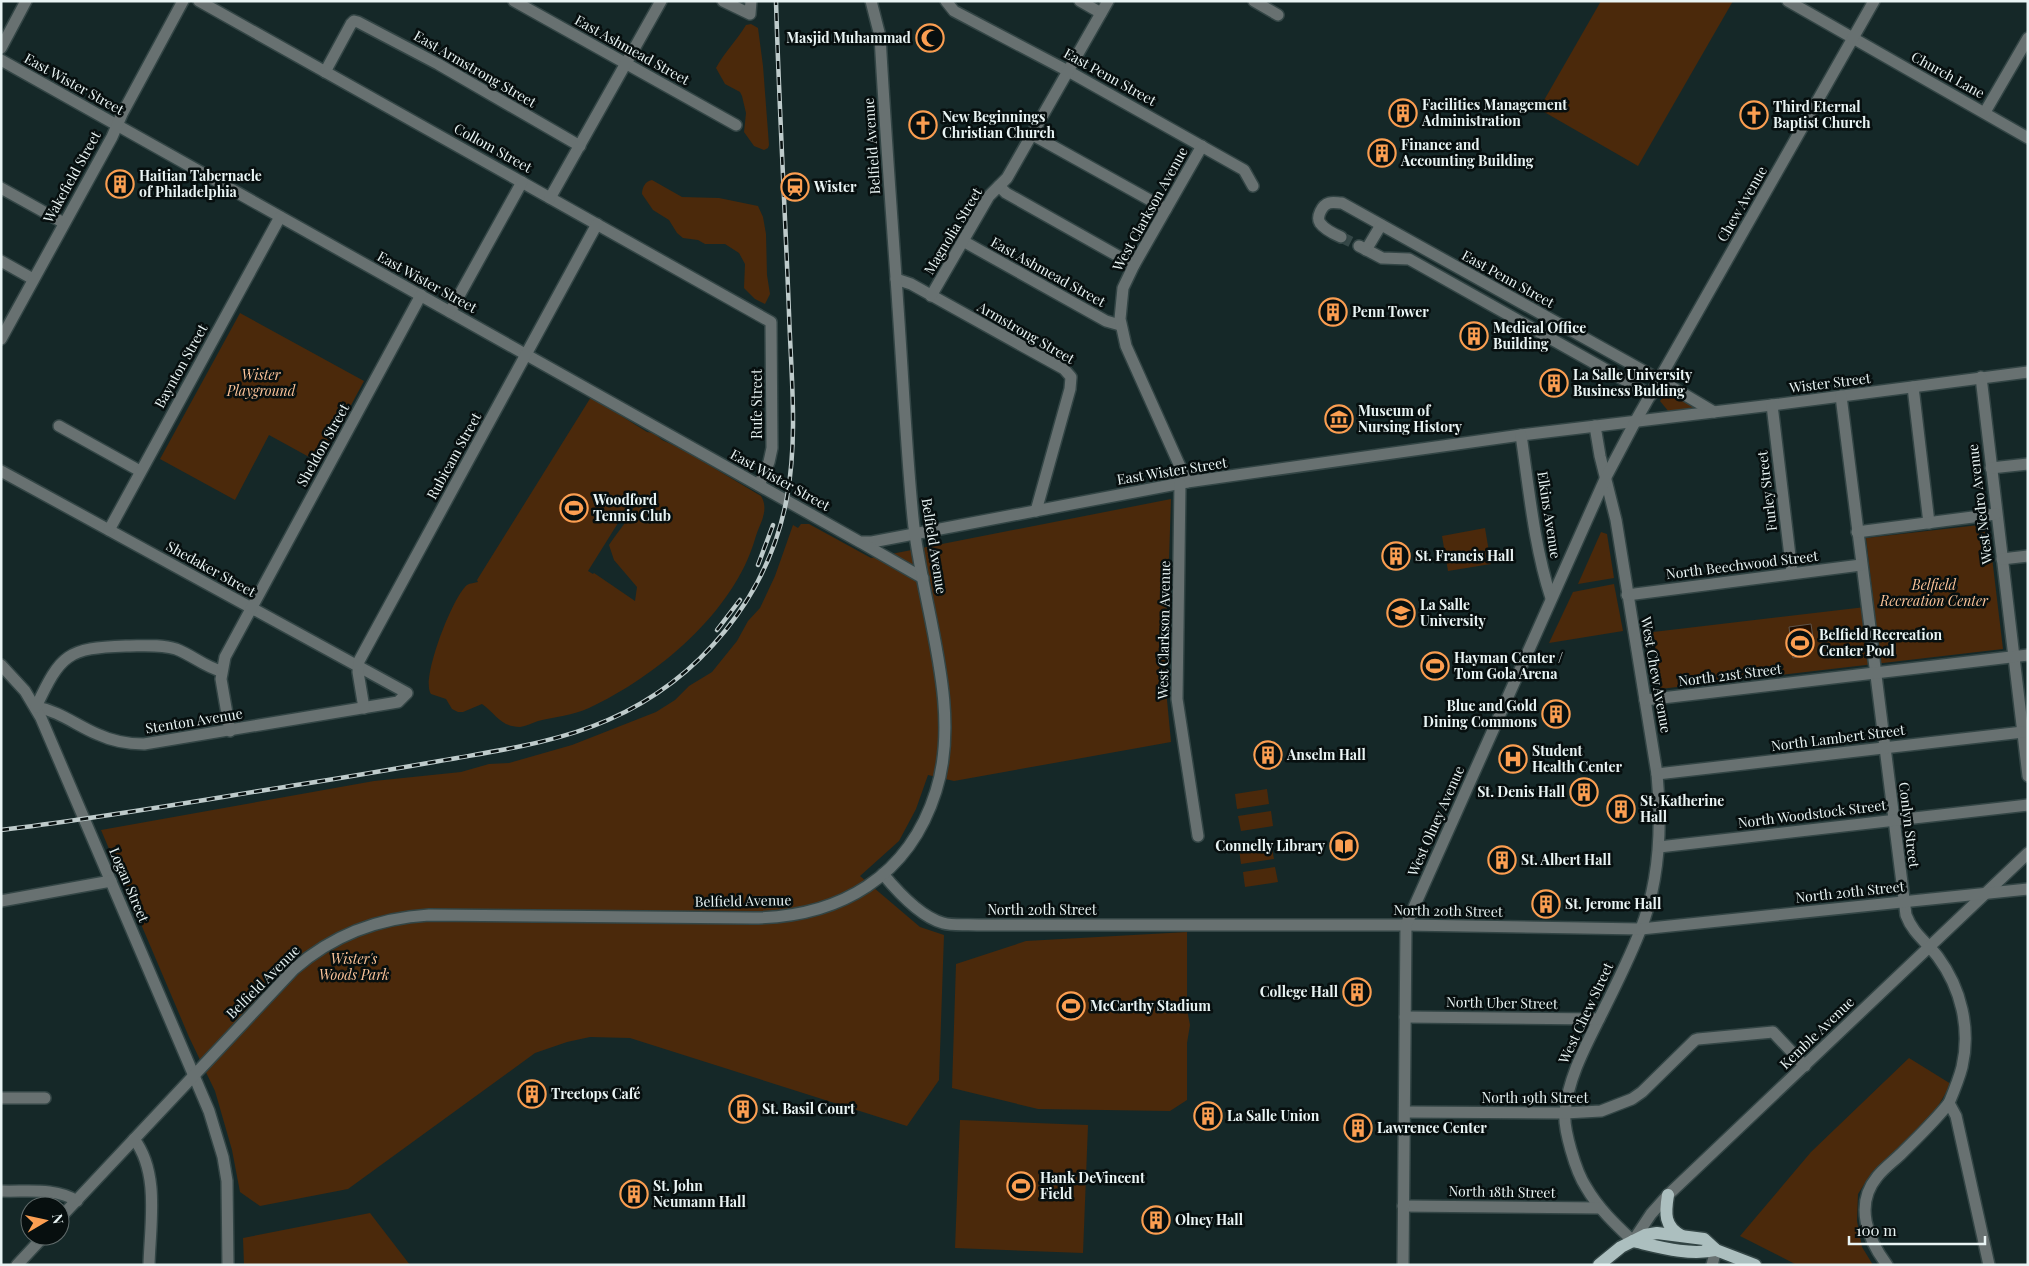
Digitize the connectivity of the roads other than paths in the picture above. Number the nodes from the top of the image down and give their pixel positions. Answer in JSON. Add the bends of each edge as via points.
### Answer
{"nodes":[{"id":1,"x":26,"y":1,"type":"edge"},
{"id":2,"x":183,"y":1,"type":"edge"},
{"id":3,"x":199,"y":1,"type":"edge"},
{"id":4,"x":514,"y":1,"type":"edge"},
{"id":5,"x":661,"y":1,"type":"edge"},
{"id":6,"x":723,"y":1,"type":"edge"},
{"id":7,"x":752,"y":1,"type":"edge"},
{"id":8,"x":871,"y":1,"type":"edge"},
{"id":9,"x":946,"y":1,"type":"edge"},
{"id":10,"x":1080,"y":1,"type":"edge"},
{"id":11,"x":1108,"y":1,"type":"edge"},
{"id":12,"x":1254,"y":1,"type":"edge"},
{"id":13,"x":1874,"y":1,"type":"edge"},
{"id":14,"x":1793,"y":2,"type":"edge"},
{"id":15,"x":1101,"y":13,"type":"junction"},
{"id":16,"x":1278,"y":15,"type":"dead end"},
{"id":17,"x":2028,"y":38,"type":"edge"},
{"id":18,"x":1853,"y":39,"type":"junction"},
{"id":19,"x":1,"y":48,"type":"edge"},
{"id":20,"x":1,"y":60,"type":"edge"},
{"id":21,"x":626,"y":64,"type":"junction"},
{"id":22,"x":1068,"y":71,"type":"junction"},
{"id":23,"x":325,"y":72,"type":"junction"},
{"id":24,"x":1985,"y":112,"type":"junction"},
{"id":25,"x":117,"y":125,"type":"junction"},
{"id":26,"x":736,"y":125,"type":"dead end"},
{"id":27,"x":1031,"y":134,"type":"junction"},
{"id":28,"x":2028,"y":138,"type":"edge"},
{"id":29,"x":580,"y":146,"type":"junction"},
{"id":30,"x":1202,"y":146,"type":"junction"},
{"id":31,"x":522,"y":182,"type":"junction"},
{"id":32,"x":999,"y":186,"type":"junction"},
{"id":33,"x":1252,"y":186,"type":"dead end"},
{"id":34,"x":1,"y":188,"type":"edge"},
{"id":35,"x":550,"y":198,"type":"junction"},
{"id":36,"x":1166,"y":209,"type":"junction"},
{"id":37,"x":280,"y":217,"type":"junction"},
{"id":38,"x":64,"y":223,"type":"junction"},
{"id":39,"x":597,"y":224,"type":"junction"},
{"id":40,"x":1381,"y":225,"type":"junction"},
{"id":41,"x":1341,"y":237,"type":"tunnel mouth"},
{"id":42,"x":963,"y":241,"type":"junction"},
{"id":43,"x":1,"y":261,"type":"edge"},
{"id":44,"x":1134,"y":265,"type":"junction"},
{"id":45,"x":33,"y":279,"type":"junction"},
{"id":46,"x":896,"y":279,"type":"junction"},
{"id":47,"x":421,"y":295,"type":"junction"},
{"id":48,"x":931,"y":296,"type":"junction"},
{"id":49,"x":450,"y":312,"type":"junction"},
{"id":50,"x":771,"y":322,"type":"joint"},
{"id":51,"x":1120,"y":325,"type":"junction"},
{"id":52,"x":1,"y":339,"type":"edge"},
{"id":53,"x":526,"y":354,"type":"junction"},
{"id":54,"x":2028,"y":372,"type":"edge"},
{"id":55,"x":1981,"y":377,"type":"junction"},
{"id":56,"x":1660,"y":380,"type":"junction"},
{"id":57,"x":1913,"y":387,"type":"junction"},
{"id":58,"x":1651,"y":395,"type":"junction"},
{"id":59,"x":1841,"y":396,"type":"junction"},
{"id":60,"x":1772,"y":405,"type":"junction"},
{"id":61,"x":1714,"y":412,"type":"junction"},
{"id":62,"x":1635,"y":422,"type":"junction"},
{"id":63,"x":59,"y":426,"type":"dead end"},
{"id":64,"x":1595,"y":426,"type":"junction"},
{"id":65,"x":1521,"y":435,"type":"junction"},
{"id":66,"x":2028,"y":464,"type":"edge"},
{"id":67,"x":1990,"y":468,"type":"junction"},
{"id":68,"x":1,"y":471,"type":"edge"},
{"id":69,"x":140,"y":471,"type":"junction"},
{"id":70,"x":1606,"y":477,"type":"junction"},
{"id":71,"x":1184,"y":483,"type":"junction"},
{"id":72,"x":759,"y":484,"type":"junction"},
{"id":73,"x":1036,"y":511,"type":"junction"},
{"id":74,"x":1996,"y":514,"type":"junction"},
{"id":75,"x":1929,"y":523,"type":"junction"},
{"id":76,"x":109,"y":530,"type":"junction"},
{"id":77,"x":1857,"y":532,"type":"junction"},
{"id":78,"x":914,"y":534,"type":"junction"},
{"id":79,"x":860,"y":542,"type":"junction"},
{"id":80,"x":2028,"y":556,"type":"edge"},
{"id":81,"x":2002,"y":559,"type":"junction"},
{"id":82,"x":1861,"y":565,"type":"junction"},
{"id":83,"x":1792,"y":573,"type":"junction"},
{"id":84,"x":923,"y":578,"type":"junction"},
{"id":85,"x":1627,"y":595,"type":"junction"},
{"id":86,"x":1551,"y":598,"type":"junction"},
{"id":87,"x":252,"y":608,"type":"junction"},
{"id":88,"x":2028,"y":656,"type":"edge"},
{"id":89,"x":2014,"y":657,"type":"junction"},
{"id":90,"x":1,"y":665,"type":"edge"},
{"id":91,"x":358,"y":666,"type":"junction"},
{"id":92,"x":221,"y":671,"type":"junction"},
{"id":93,"x":1875,"y":673,"type":"junction"},
{"id":94,"x":407,"y":693,"type":"joint"},
{"id":95,"x":1645,"y":700,"type":"junction"},
{"id":96,"x":36,"y":707,"type":"junction"},
{"id":97,"x":364,"y":708,"type":"junction"},
{"id":98,"x":230,"y":731,"type":"junction"},
{"id":99,"x":2023,"y":732,"type":"junction"},
{"id":100,"x":1885,"y":748,"type":"junction"},
{"id":101,"x":1657,"y":774,"type":"junction"},
{"id":102,"x":2028,"y":776,"type":"edge"},
{"id":103,"x":2028,"y":805,"type":"edge"},
{"id":104,"x":1894,"y":820,"type":"junction"},
{"id":105,"x":1198,"y":836,"type":"dead end"},
{"id":106,"x":1659,"y":847,"type":"junction"},
{"id":107,"x":2028,"y":853,"type":"edge"},
{"id":108,"x":884,"y":874,"type":"junction"},
{"id":109,"x":111,"y":881,"type":"junction"},
{"id":110,"x":2028,"y":889,"type":"edge"},
{"id":111,"x":1986,"y":893,"type":"junction"},
{"id":112,"x":1,"y":901,"type":"edge"},
{"id":113,"x":1904,"y":902,"type":"junction"},
{"id":114,"x":1406,"y":925,"type":"junction"},
{"id":115,"x":1641,"y":929,"type":"junction"},
{"id":116,"x":1930,"y":947,"type":"junction"},
{"id":117,"x":1405,"y":1017,"type":"junction"},
{"id":118,"x":1599,"y":1020,"type":"junction"},
{"id":119,"x":1805,"y":1066,"type":"junction"},
{"id":120,"x":194,"y":1074,"type":"junction"},
{"id":121,"x":1,"y":1098,"type":"edge"},
{"id":122,"x":45,"y":1098,"type":"dead end"},
{"id":123,"x":1949,"y":1103,"type":"junction"},
{"id":124,"x":1405,"y":1112,"type":"junction"},
{"id":125,"x":1565,"y":1113,"type":"junction"},
{"id":126,"x":134,"y":1139,"type":"junction"},
{"id":127,"x":1,"y":1191,"type":"edge"},
{"id":128,"x":1668,"y":1195,"type":"junction"},
{"id":129,"x":77,"y":1200,"type":"junction"},
{"id":130,"x":1403,"y":1206,"type":"junction"},
{"id":131,"x":70,"y":1207,"type":"edge"},
{"id":132,"x":1600,"y":1208,"type":"junction"},
{"id":133,"x":1682,"y":1236,"type":"junction"},
{"id":134,"x":1633,"y":1241,"type":"junction"},
{"id":135,"x":35,"y":1246,"type":"edge"},
{"id":136,"x":1716,"y":1250,"type":"junction"},
{"id":137,"x":17,"y":1265,"type":"edge"},
{"id":138,"x":149,"y":1265,"type":"edge"},
{"id":139,"x":228,"y":1265,"type":"edge"},
{"id":140,"x":1403,"y":1265,"type":"edge"},
{"id":141,"x":1599,"y":1265,"type":"edge"},
{"id":142,"x":1712,"y":1265,"type":"edge"},
{"id":143,"x":1755,"y":1265,"type":"edge"},
{"id":144,"x":1887,"y":1265,"type":"edge"},
{"id":145,"x":1989,"y":1265,"type":"edge"}],
"edges":[{"from":1,"to":19,"type":"street"},
{"from":2,"to":25,"type":"street","name":"Wakefield Street"},
{"from":3,"to":23,"type":"street","name":"Collom Street"},
{"from":4,"to":21,"type":"street","name":"East Ashmead Street"},
{"from":5,"to":21,"type":"street"},
{"from":6,"to":7,"type":"street","via":[[750,14]]},
{"from":8,"to":46,"type":"street","name":"Belfield Avenue","via":[[880,36]]},
{"from":9,"to":22,"type":"street","name":"East Penn Street","via":[[954,11]]},
{"from":10,"to":15,"type":"street"},
{"from":11,"to":15,"type":"street","name":"Magnolia Street"},
{"from":12,"to":16,"type":"street"},
{"from":13,"to":18,"type":"street","name":"Chew Avenue"},
{"from":14,"to":18,"type":"street","name":"Church Lane"},
{"from":15,"to":22,"type":"street","name":"Magnolia Street"},
{"from":17,"to":24,"type":"street"},
{"from":18,"to":24,"type":"street","name":"Church Lane"},
{"from":18,"to":56,"type":"street","name":"Chew Avenue"},
{"from":20,"to":25,"type":"street","name":"East Wister Street"},
{"from":21,"to":26,"type":"street","name":"East Ashmead Street"},
{"from":21,"to":29,"type":"street"},
{"from":22,"to":27,"type":"street","name":"Magnolia Street"},
{"from":22,"to":30,"type":"street","name":"East Penn Street"},
{"from":23,"to":29,"type":"street","name":"East Armstrong Street","via":[[354,21],[438,64]]},
{"from":23,"to":31,"type":"street","name":"Collom Street"},
{"from":24,"to":28,"type":"street","name":"Church Lane"},
{"from":25,"to":37,"type":"street","name":"East Wister Street"},
{"from":25,"to":38,"type":"street","name":"Wakefield Street"},
{"from":27,"to":32,"type":"street","name":"Magnolia Street","via":[[1007,178]]},
{"from":27,"to":36,"type":"street"},
{"from":29,"to":35,"type":"street"},
{"from":30,"to":33,"type":"street","name":"East Penn Street","via":[[1244,170]]},
{"from":30,"to":36,"type":"street","name":"West Clarkson Avenue"},
{"from":31,"to":35,"type":"street","name":"Collom Street"},
{"from":31,"to":49,"type":"street"},
{"from":32,"to":42,"type":"street","name":"Magnolia Street","via":[[989,196]]},
{"from":32,"to":44,"type":"street","via":[[1006,194]]},
{"from":34,"to":38,"type":"street"},
{"from":35,"to":39,"type":"street","name":"Collom Street"},
{"from":36,"to":44,"type":"street","name":"West Clarkson Avenue"},
{"from":37,"to":47,"type":"street","name":"East Wister Street"},
{"from":37,"to":69,"type":"street","name":"Baynton Street"},
{"from":38,"to":45,"type":"street","name":"Wakefield Street"},
{"from":39,"to":50,"type":"street","name":"Collom Street"},
{"from":39,"to":53,"type":"street","name":"Rubicam Street"},
{"from":40,"to":41,"type":"street","name":"East Penn Street","via":[[1342,203],[1329,203],[1319,216],[1320,222]]},
{"from":40,"to":56,"type":"street","name":"East Penn Street"},
{"from":40,"to":58,"type":"street","via":[[1363,248],[1382,258],[1409,260]]},
{"from":42,"to":48,"type":"street","name":"Magnolia Street"},
{"from":42,"to":51,"type":"street","name":"East Ashmead Street","via":[[1106,321]]},
{"from":43,"to":45,"type":"street"},
{"from":44,"to":51,"type":"street","name":"West Clarkson Avenue","via":[[1123,288]]},
{"from":45,"to":52,"type":"street","name":"Wakefield Street"},
{"from":46,"to":48,"type":"street","name":"Armstrong Street"},
{"from":46,"to":78,"type":"street","name":"Belfield Avenue"},
{"from":47,"to":49,"type":"street","name":"East Wister Street"},
{"from":47,"to":87,"type":"street","name":"Sheldon Street"},
{"from":48,"to":73,"type":"street","name":"Armstrong Street","via":[[1064,370],[1071,377]]},
{"from":49,"to":53,"type":"street","name":"East Wister Street"},
{"from":50,"to":72,"type":"street","name":"Rufe Street","via":[[772,448]]},
{"from":51,"to":71,"type":"street","name":"West Clarkson Avenue"},
{"from":53,"to":72,"type":"street","name":"East Wister Street"},
{"from":53,"to":91,"type":"street","name":"Rubicam Street"},
{"from":54,"to":55,"type":"street","name":"Wister Street"},
{"from":55,"to":57,"type":"street","name":"Wister Street"},
{"from":55,"to":67,"type":"street","name":"West Nedro Avenue"},
{"from":56,"to":58,"type":"street","name":"Chew Avenue"},
{"from":56,"to":61,"type":"street","name":"East Penn Street"},
{"from":57,"to":59,"type":"street","name":"Wister Street"},
{"from":57,"to":75,"type":"street"},
{"from":58,"to":62,"type":"street","name":"Chew Avenue"},
{"from":59,"to":60,"type":"street","name":"Wister Street"},
{"from":59,"to":77,"type":"street","name":"Conlyn Street"},
{"from":60,"to":61,"type":"street","name":"Wister Street"},
{"from":60,"to":83,"type":"street","name":"Furley Street"},
{"from":61,"to":62,"type":"street","name":"Wister Street"},
{"from":62,"to":64,"type":"street","name":"East Wister Street"},
{"from":62,"to":70,"type":"street","name":"West Olney Avenue"},
{"from":63,"to":69,"type":"street"},
{"from":64,"to":65,"type":"street","name":"East Wister Street"},
{"from":64,"to":70,"type":"street","name":"West Chew Avenue"},
{"from":65,"to":71,"type":"street","name":"East Wister Street"},
{"from":65,"to":86,"type":"street","name":"Elkins Avenue","via":[[1537,541]]},
{"from":66,"to":67,"type":"street"},
{"from":67,"to":74,"type":"street","name":"West Nedro Avenue"},
{"from":68,"to":76,"type":"street","name":"Shedaker Street"},
{"from":69,"to":76,"type":"street","name":"Baynton Street"},
{"from":70,"to":85,"type":"street","name":"West Chew Avenue"},
{"from":70,"to":86,"type":"street","name":"West Olney Avenue"},
{"from":71,"to":73,"type":"street","name":"East Wister Street"},
{"from":71,"to":105,"type":"street","name":"West Clarkson Avenue","via":[[1177,699]]},
{"from":72,"to":79,"type":"street","name":"East Wister Street"},
{"from":73,"to":78,"type":"street","name":"East Wister Street"},
{"from":74,"to":75,"type":"street"},
{"from":74,"to":81,"type":"street","name":"West Nedro Avenue"},
{"from":75,"to":77,"type":"street"},
{"from":76,"to":87,"type":"street","name":"Shedaker Street"},
{"from":77,"to":82,"type":"street","name":"Conlyn Street"},
{"from":78,"to":79,"type":"street","name":"East Wister Street"},
{"from":78,"to":84,"type":"street","name":"Belfield Avenue"},
{"from":79,"to":84,"type":"street"},
{"from":80,"to":81,"type":"street"},
{"from":81,"to":89,"type":"street","name":"West Nedro Avenue"},
{"from":82,"to":83,"type":"street","name":"North Beechwood Street"},
{"from":82,"to":93,"type":"street","name":"Conlyn Street"},
{"from":83,"to":85,"type":"street","name":"North Beechwood Street"},
{"from":84,"to":108,"type":"street","name":"Belfield Avenue","via":[[943,694],[942,765],[936,792],[924,821]]},
{"from":85,"to":95,"type":"street","name":"West Chew Avenue"},
{"from":86,"to":114,"type":"street","name":"West Olney Avenue"},
{"from":87,"to":91,"type":"street","name":"Shedaker Street"},
{"from":87,"to":92,"type":"street","name":"Sheldon Street","via":[[225,657]]},
{"from":88,"to":89,"type":"street","name":"North 21st Street"},
{"from":89,"to":93,"type":"street","name":"North 21st Street"},
{"from":89,"to":99,"type":"street","name":"West Nedro Avenue"},
{"from":90,"to":96,"type":"street","name":"Logan Street","via":[[26,691]]},
{"from":91,"to":94,"type":"street","name":"Shedaker Street"},
{"from":91,"to":97,"type":"street"},
{"from":92,"to":96,"type":"street","via":[[167,647],[85,649],[68,656],[60,664]]},
{"from":92,"to":98,"type":"street"},
{"from":93,"to":95,"type":"street","name":"North 21st Street"},
{"from":93,"to":100,"type":"street","name":"Conlyn Street"},
{"from":94,"to":97,"type":"street","name":"Stenton Avenue","via":[[398,702]]},
{"from":95,"to":101,"type":"street","name":"West Chew Avenue"},
{"from":96,"to":98,"type":"street","name":"Stenton Avenue","via":[[58,713],[97,734],[125,743],[152,744]]},
{"from":96,"to":109,"type":"street","name":"Logan Street"},
{"from":97,"to":98,"type":"street","name":"Stenton Avenue"},
{"from":99,"to":100,"type":"street","name":"North Lambert Street"},
{"from":99,"to":102,"type":"street","name":"West Nedro Avenue"},
{"from":100,"to":101,"type":"street","name":"North Lambert Street"},
{"from":100,"to":104,"type":"street","name":"Conlyn Street"},
{"from":101,"to":106,"type":"street","name":"West Chew Avenue"},
{"from":103,"to":104,"type":"street","name":"North Woodstock Street"},
{"from":104,"to":106,"type":"street","name":"North Woodstock Street"},
{"from":104,"to":113,"type":"street","name":"Conlyn Street"},
{"from":106,"to":115,"type":"street","name":"West Chew Avenue","via":[[1653,886]]},
{"from":107,"to":111,"type":"street","name":"Kemble Avenue"},
{"from":108,"to":114,"type":"street","name":"North 20th Street","via":[[897,891],[943,923]]},
{"from":108,"to":120,"type":"street","name":"Belfield Avenue","via":[[840,902],[784,917],[429,915],[376,923],[340,937],[305,959]]},
{"from":109,"to":112,"type":"street"},
{"from":109,"to":120,"type":"street","name":"Logan Street"},
{"from":110,"to":111,"type":"street","name":"North 20th Street"},
{"from":111,"to":113,"type":"street","name":"North 20th Street"},
{"from":111,"to":116,"type":"street","name":"Kemble Avenue"},
{"from":113,"to":115,"type":"street","name":"North 20th Street"},
{"from":113,"to":116,"type":"street","name":"Conlyn Street","via":[[1913,931]]},
{"from":114,"to":115,"type":"street","name":"North 20th Street"},
{"from":114,"to":117,"type":"street","name":"West Olney Avenue"},
{"from":115,"to":118,"type":"street","name":"West Chew Street"},
{"from":116,"to":119,"type":"street","name":"Kemble Avenue"},
{"from":116,"to":123,"type":"street","name":"Conlyn Street","via":[[1952,981],[1966,1032],[1962,1066]]},
{"from":117,"to":118,"type":"street","name":"North Uber Street"},
{"from":117,"to":124,"type":"street","name":"West Olney Avenue"},
{"from":118,"to":125,"type":"street","name":"West Chew Street","via":[[1572,1078]]},
{"from":119,"to":125,"type":"street","name":"North 19th Street","via":[[1773,1032],[1698,1039],[1632,1099],[1592,1113]]},
{"from":119,"to":128,"type":"street","name":"Kemble Avenue"},
{"from":120,"to":126,"type":"street","name":"Belfield Avenue"},
{"from":120,"to":139,"type":"street","name":"Logan Street","via":[[223,1157],[228,1197]]},
{"from":121,"to":122,"type":"street"},
{"from":123,"to":144,"type":"street","via":[[1877,1177],[1868,1194],[1864,1212],[1868,1232]]},
{"from":123,"to":145,"type":"street","via":[[1956,1116]]},
{"from":124,"to":125,"type":"street","name":"North 19th Street"},
{"from":124,"to":130,"type":"street","name":"West Olney Avenue"},
{"from":125,"to":132,"type":"street","name":"West Chew Street","via":[[1572,1158],[1584,1186]]},
{"from":126,"to":129,"type":"street","name":"Belfield Avenue"},
{"from":126,"to":138,"type":"street","via":[[143,1155],[150,1181]]},
{"from":127,"to":129,"type":"street","via":[[57,1192]]},
{"from":128,"to":133,"type":"main road","via":[[1667,1223]]},
{"from":128,"to":134,"type":"street","name":"Kemble Avenue"},
{"from":129,"to":131,"type":"street","name":"Belfield Avenue"},
{"from":130,"to":132,"type":"street","name":"North 18th Street"},
{"from":130,"to":140,"type":"street","name":"West Olney Avenue"},
{"from":132,"to":134,"type":"street","name":"West Chew Street"},
{"from":133,"to":134,"type":"main road","via":[[1657,1233]]},
{"from":133,"to":136,"type":"main road","via":[[1704,1239]]},
{"from":134,"to":136,"type":"main road","via":[[1704,1253]]},
{"from":134,"to":141,"type":"main road"},
{"from":135,"to":137,"type":"street"},
{"from":136,"to":142,"type":"street"},
{"from":136,"to":143,"type":"main road"}]}
